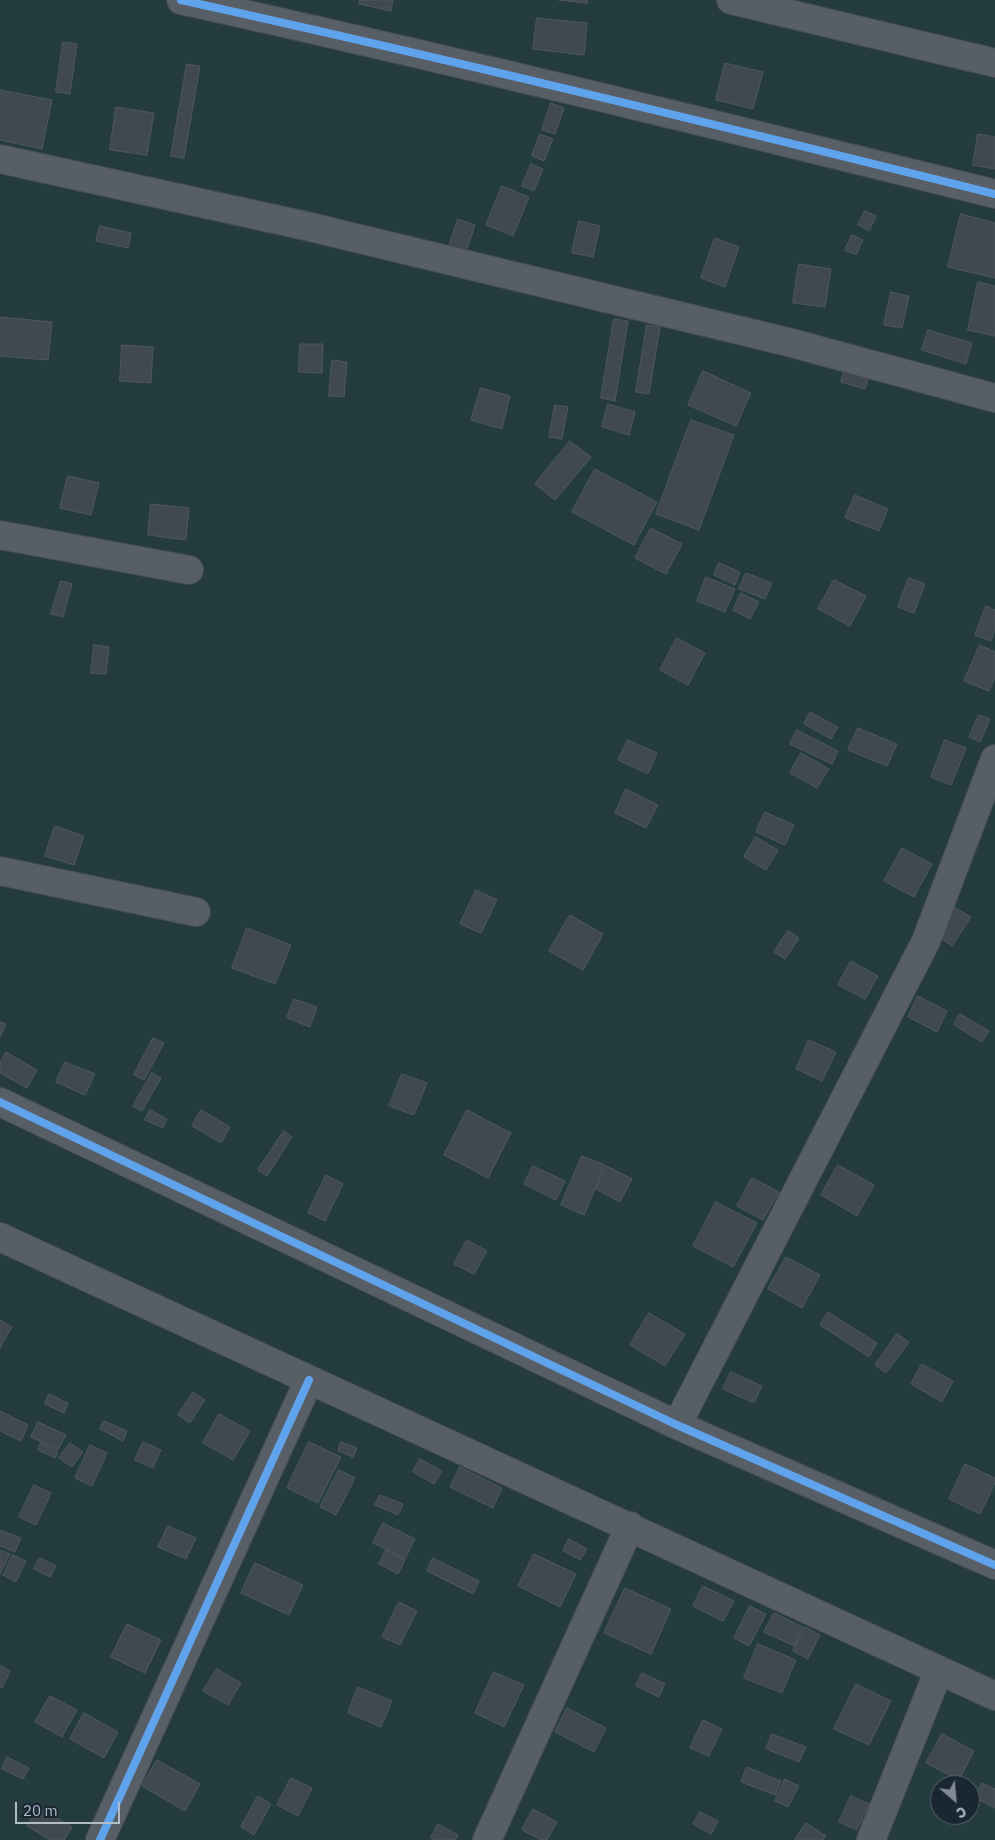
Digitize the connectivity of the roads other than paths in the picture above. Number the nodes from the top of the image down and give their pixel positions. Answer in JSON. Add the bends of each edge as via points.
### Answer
{"nodes":[{"id":1,"x":181,"y":0,"type":"edge"},
{"id":2,"x":732,"y":0,"type":"edge"},
{"id":3,"x":995,"y":63,"type":"edge"},
{"id":4,"x":0,"y":159,"type":"edge"},
{"id":5,"x":995,"y":194,"type":"edge"},
{"id":6,"x":995,"y":398,"type":"edge"},
{"id":7,"x":0,"y":535,"type":"edge"},
{"id":8,"x":189,"y":570,"type":"dead end"},
{"id":9,"x":995,"y":759,"type":"edge"},
{"id":10,"x":0,"y":871,"type":"edge"},
{"id":11,"x":196,"y":912,"type":"dead end"},
{"id":12,"x":0,"y":1102,"type":"edge"},
{"id":13,"x":0,"y":1237,"type":"edge"},
{"id":14,"x":309,"y":1380,"type":"junction"},
{"id":15,"x":677,"y":1424,"type":"junction"},
{"id":16,"x":630,"y":1526,"type":"junction"},
{"id":17,"x":995,"y":1565,"type":"edge"},
{"id":18,"x":939,"y":1670,"type":"junction"},
{"id":19,"x":995,"y":1696,"type":"edge"},
{"id":20,"x":100,"y":1840,"type":"edge"},
{"id":21,"x":488,"y":1840,"type":"edge"},
{"id":22,"x":871,"y":1840,"type":"edge"}],
"edges":[{"from":1,"to":5,"type":"street","via":[[704,122]]},
{"from":2,"to":3,"type":"street"},
{"from":4,"to":6,"type":"street","via":[[316,228],[788,342]]},
{"from":7,"to":8,"type":"street"},
{"from":9,"to":15,"type":"street","via":[[926,941]]},
{"from":10,"to":11,"type":"street"},
{"from":12,"to":15,"type":"street"},
{"from":13,"to":14,"type":"street"},
{"from":14,"to":16,"type":"street"},
{"from":14,"to":20,"type":"street"},
{"from":15,"to":17,"type":"street"},
{"from":16,"to":18,"type":"street"},
{"from":16,"to":21,"type":"street"},
{"from":18,"to":19,"type":"street"},
{"from":18,"to":22,"type":"street"}]}
